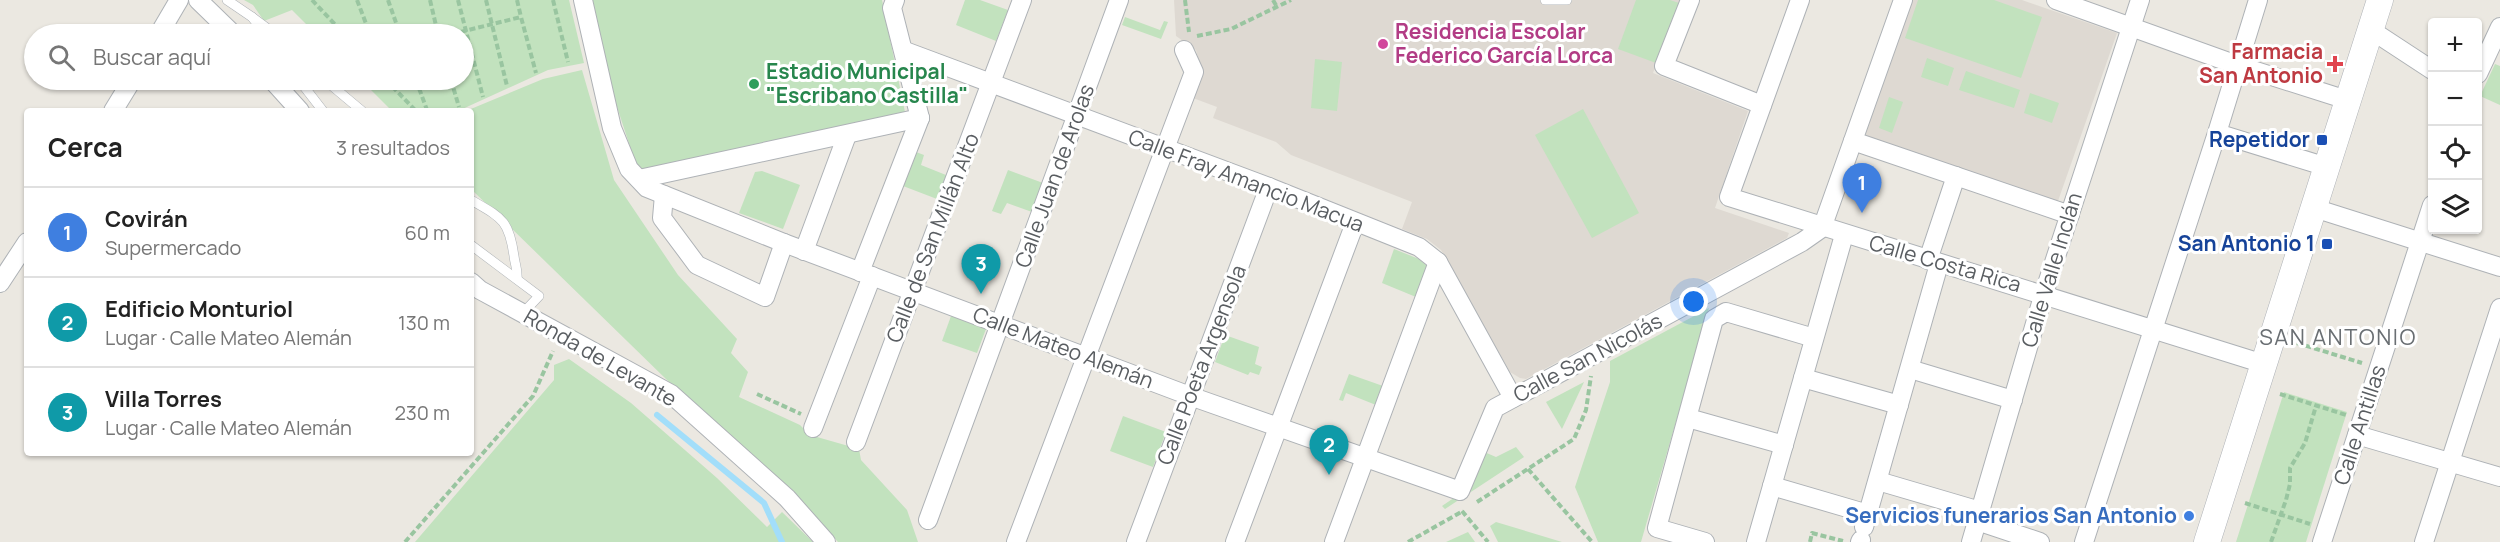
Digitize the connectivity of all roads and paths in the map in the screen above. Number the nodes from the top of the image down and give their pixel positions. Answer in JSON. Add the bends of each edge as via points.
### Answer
{"nodes":[{"id":1,"x":180,"y":0,"type":"edge"},
{"id":2,"x":198,"y":0,"type":"edge"},
{"id":3,"x":227,"y":0,"type":"edge"},
{"id":4,"x":312,"y":0,"type":"edge"},
{"id":5,"x":357,"y":0,"type":"edge"},
{"id":6,"x":388,"y":0,"type":"edge"},
{"id":7,"x":429,"y":0,"type":"edge"},
{"id":8,"x":458,"y":0,"type":"edge"},
{"id":9,"x":486,"y":0,"type":"edge"},
{"id":10,"x":517,"y":0,"type":"edge"},
{"id":11,"x":553,"y":0,"type":"edge"},
{"id":12,"x":583,"y":0,"type":"edge"},
{"id":13,"x":1022,"y":0,"type":"edge"},
{"id":14,"x":1119,"y":0,"type":"edge"},
{"id":15,"x":1185,"y":0,"type":"edge"},
{"id":16,"x":1273,"y":0,"type":"edge"},
{"id":17,"x":1291,"y":0,"type":"edge"},
{"id":18,"x":1545,"y":0,"type":"edge"},
{"id":19,"x":1567,"y":0,"type":"edge"},
{"id":20,"x":1690,"y":0,"type":"edge"},
{"id":21,"x":1800,"y":0,"type":"edge"},
{"id":22,"x":1903,"y":0,"type":"edge"},
{"id":23,"x":2056,"y":0,"type":"edge"},
{"id":24,"x":2140,"y":0,"type":"edge"},
{"id":25,"x":2258,"y":0,"type":"edge"},
{"id":26,"x":2380,"y":0,"type":"edge"},
{"id":27,"x":892,"y":3,"type":"edge"},
{"id":28,"x":1277,"y":7,"type":"junction"},
{"id":29,"x":252,"y":17,"type":"junction"},
{"id":30,"x":521,"y":17,"type":"junction"},
{"id":31,"x":165,"y":24,"type":"edge"},
{"id":32,"x":223,"y":24,"type":"edge"},
{"id":33,"x":257,"y":24,"type":"edge"},
{"id":34,"x":261,"y":24,"type":"edge"},
{"id":35,"x":335,"y":24,"type":"edge"},
{"id":36,"x":366,"y":24,"type":"edge"},
{"id":37,"x":396,"y":24,"type":"edge"},
{"id":38,"x":435,"y":24,"type":"edge"},
{"id":39,"x":463,"y":24,"type":"edge"},
{"id":40,"x":491,"y":24,"type":"junction"},
{"id":41,"x":2131,"y":25,"type":"junction"},
{"id":42,"x":2500,"y":27,"type":"edge"},
{"id":43,"x":474,"y":29,"type":"edge"},
{"id":44,"x":2370,"y":30,"type":"junction"},
{"id":45,"x":1184,"y":50,"type":"dead end"},
{"id":46,"x":905,"y":51,"type":"junction"},
{"id":47,"x":567,"y":62,"type":"dead end"},
{"id":48,"x":474,"y":64,"type":"edge"},
{"id":49,"x":2237,"y":65,"type":"junction"},
{"id":50,"x":2428,"y":67,"type":"edge"},
{"id":51,"x":2479,"y":72,"type":"edge"},
{"id":52,"x":536,"y":73,"type":"dead end"},
{"id":53,"x":991,"y":83,"type":"junction"},
{"id":54,"x":507,"y":86,"type":"dead end"},
{"id":55,"x":126,"y":90,"type":"edge"},
{"id":56,"x":281,"y":90,"type":"edge"},
{"id":57,"x":307,"y":90,"type":"edge"},
{"id":58,"x":337,"y":90,"type":"edge"},
{"id":59,"x":396,"y":90,"type":"edge"},
{"id":60,"x":420,"y":90,"type":"edge"},
{"id":61,"x":454,"y":90,"type":"edge"},
{"id":62,"x":483,"y":97,"type":"dead end"},
{"id":63,"x":2347,"y":100,"type":"junction"},
{"id":64,"x":1762,"y":105,"type":"junction"},
{"id":65,"x":459,"y":107,"type":"dead end"},
{"id":66,"x":115,"y":108,"type":"edge"},
{"id":67,"x":297,"y":108,"type":"edge"},
{"id":68,"x":321,"y":108,"type":"edge"},
{"id":69,"x":358,"y":108,"type":"edge"},
{"id":70,"x":413,"y":108,"type":"edge"},
{"id":71,"x":426,"y":108,"type":"edge"},
{"id":72,"x":1078,"y":116,"type":"junction"},
{"id":73,"x":920,"y":118,"type":"junction"},
{"id":74,"x":2217,"y":133,"type":"junction"},
{"id":75,"x":848,"y":135,"type":"junction"},
{"id":76,"x":1853,"y":141,"type":"junction"},
{"id":77,"x":1164,"y":148,"type":"junction"},
{"id":78,"x":2327,"y":167,"type":"junction"},
{"id":79,"x":1956,"y":176,"type":"junction"},
{"id":80,"x":639,"y":179,"type":"junction"},
{"id":81,"x":1269,"y":187,"type":"junction"},
{"id":82,"x":664,"y":195,"type":"junction"},
{"id":83,"x":474,"y":202,"type":"edge"},
{"id":84,"x":2314,"y":208,"type":"junction"},
{"id":85,"x":2070,"y":215,"type":"junction"},
{"id":86,"x":2428,"y":220,"type":"edge"},
{"id":87,"x":1355,"y":224,"type":"junction"},
{"id":88,"x":1822,"y":228,"type":"junction"},
{"id":89,"x":1844,"y":235,"type":"junction"},
{"id":90,"x":2421,"y":241,"type":"junction"},
{"id":91,"x":784,"y":243,"type":"junction"},
{"id":92,"x":24,"y":247,"type":"edge"},
{"id":93,"x":474,"y":247,"type":"edge"},
{"id":94,"x":804,"y":251,"type":"junction"},
{"id":95,"x":1438,"y":262,"type":"junction"},
{"id":96,"x":1934,"y":262,"type":"junction"},
{"id":97,"x":2500,"y":267,"type":"edge"},
{"id":98,"x":866,"y":274,"type":"junction"},
{"id":99,"x":517,"y":279,"type":"junction"},
{"id":100,"x":0,"y":283,"type":"edge"},
{"id":101,"x":474,"y":285,"type":"edge"},
{"id":102,"x":912,"y":291,"type":"junction"},
{"id":103,"x":2044,"y":293,"type":"junction"},
{"id":104,"x":2500,"y":308,"type":"edge"},
{"id":105,"x":523,"y":313,"type":"junction"},
{"id":106,"x":1000,"y":324,"type":"junction"},
{"id":107,"x":2152,"y":329,"type":"junction"},
{"id":108,"x":561,"y":334,"type":"junction"},
{"id":109,"x":1814,"y":338,"type":"junction"},
{"id":110,"x":2297,"y":343,"type":"dead end"},
{"id":111,"x":1086,"y":357,"type":"junction"},
{"id":112,"x":1589,"y":357,"type":"junction"},
{"id":113,"x":2264,"y":364,"type":"junction"},
{"id":114,"x":2366,"y":364,"type":"dead end"},
{"id":115,"x":1910,"y":369,"type":"junction"},
{"id":116,"x":1803,"y":378,"type":"junction"},
{"id":117,"x":757,"y":394,"type":"dead end"},
{"id":118,"x":2280,"y":394,"type":"dead end"},
{"id":119,"x":1190,"y":396,"type":"junction"},
{"id":120,"x":1513,"y":398,"type":"junction"},
{"id":121,"x":2013,"y":400,"type":"junction"},
{"id":122,"x":1899,"y":405,"type":"junction"},
{"id":123,"x":2316,"y":406,"type":"junction"},
{"id":124,"x":2349,"y":416,"type":"dead end"},
{"id":125,"x":1688,"y":418,"type":"junction"},
{"id":126,"x":813,"y":428,"type":"joint"},
{"id":127,"x":1278,"y":428,"type":"junction"},
{"id":128,"x":2357,"y":435,"type":"junction"},
{"id":129,"x":856,"y":442,"type":"dead end"},
{"id":130,"x":1784,"y":445,"type":"junction"},
{"id":131,"x":1365,"y":459,"type":"junction"},
{"id":132,"x":2450,"y":461,"type":"junction"},
{"id":133,"x":1528,"y":469,"type":"junction"},
{"id":134,"x":2500,"y":477,"type":"edge"},
{"id":135,"x":1878,"y":481,"type":"junction"},
{"id":136,"x":1772,"y":486,"type":"junction"},
{"id":137,"x":1460,"y":491,"type":"joint"},
{"id":138,"x":2245,"y":503,"type":"dead end"},
{"id":139,"x":1462,"y":511,"type":"junction"},
{"id":140,"x":2279,"y":514,"type":"junction"},
{"id":141,"x":1979,"y":516,"type":"junction"},
{"id":142,"x":928,"y":520,"type":"dead end"},
{"id":143,"x":1860,"y":533,"type":"edge"},
{"id":144,"x":2318,"y":534,"type":"edge"},
{"id":145,"x":405,"y":542,"type":"edge"},
{"id":146,"x":826,"y":542,"type":"edge"},
{"id":147,"x":1016,"y":542,"type":"edge"},
{"id":148,"x":1136,"y":542,"type":"edge"},
{"id":149,"x":1235,"y":542,"type":"edge"},
{"id":150,"x":1334,"y":542,"type":"edge"},
{"id":151,"x":1407,"y":542,"type":"edge"},
{"id":152,"x":1488,"y":542,"type":"edge"},
{"id":153,"x":1592,"y":542,"type":"edge"},
{"id":154,"x":1705,"y":542,"type":"edge"},
{"id":155,"x":1756,"y":542,"type":"edge"},
{"id":156,"x":1810,"y":542,"type":"edge"},
{"id":157,"x":1971,"y":542,"type":"edge"},
{"id":158,"x":2040,"y":542,"type":"edge"},
{"id":159,"x":2084,"y":542,"type":"edge"},
{"id":160,"x":2207,"y":542,"type":"edge"},
{"id":161,"x":2271,"y":542,"type":"edge"},
{"id":162,"x":2424,"y":542,"type":"edge"}],
"edges":[{"from":1,"to":31,"type":"street"},
{"from":2,"to":32,"type":"street"},
{"from":3,"to":29,"type":"lane"},
{"from":4,"to":35,"type":"path"},
{"from":5,"to":36,"type":"path"},
{"from":6,"to":37,"type":"path"},
{"from":7,"to":38,"type":"path"},
{"from":8,"to":39,"type":"path"},
{"from":9,"to":40,"type":"path"},
{"from":10,"to":30,"type":"path"},
{"from":11,"to":47,"type":"path"},
{"from":12,"to":80,"type":"street","via":[[612,128],[629,169]]},
{"from":13,"to":53,"type":"street","name":"Calle de San Millán Alto"},
{"from":14,"to":72,"type":"street","name":"Calle Juan de Arolas"},
{"from":15,"to":28,"type":"path","via":[[1189,38],[1232,29]]},
{"from":16,"to":28,"type":"path"},
{"from":17,"to":28,"type":"path"},
{"from":18,"to":19,"type":"lane"},
{"from":20,"to":64,"type":"street","via":[[1664,66]]},
{"from":21,"to":64,"type":"street"},
{"from":22,"to":76,"type":"street"},
{"from":23,"to":41,"type":"street"},
{"from":24,"to":41,"type":"street","name":"Calle Valle Inclán"},
{"from":25,"to":49,"type":"street"},
{"from":26,"to":44,"type":"main road"},
{"from":27,"to":46,"type":"street"},
{"from":29,"to":33,"type":"lane"},
{"from":29,"to":34,"type":"lane"},
{"from":30,"to":40,"type":"path"},
{"from":30,"to":52,"type":"path"},
{"from":40,"to":43,"type":"path"},
{"from":40,"to":54,"type":"path"},
{"from":41,"to":49,"type":"street"},
{"from":41,"to":85,"type":"street","name":"Calle Valle Inclán"},
{"from":42,"to":51,"type":"street"},
{"from":44,"to":50,"type":"street"},
{"from":44,"to":63,"type":"main road"},
{"from":45,"to":77,"type":"street","via":[[1194,72]]},
{"from":46,"to":53,"type":"street","name":"Calle Fray Amancio Macua"},
{"from":46,"to":73,"type":"street"},
{"from":48,"to":62,"type":"path"},
{"from":49,"to":63,"type":"street"},
{"from":49,"to":74,"type":"street"},
{"from":53,"to":72,"type":"street","name":"Calle Fray Amancio Macua"},
{"from":53,"to":102,"type":"street","name":"Calle de San Millán Alto"},
{"from":55,"to":66,"type":"street"},
{"from":56,"to":67,"type":"street"},
{"from":57,"to":68,"type":"lane"},
{"from":58,"to":69,"type":"lane"},
{"from":59,"to":70,"type":"path"},
{"from":60,"to":71,"type":"path"},
{"from":61,"to":65,"type":"path"},
{"from":63,"to":78,"type":"main road"},
{"from":64,"to":88,"type":"street","name":"Calle Costa Rica","via":[[1729,197]]},
{"from":72,"to":77,"type":"street","name":"Calle Fray Amancio Macua"},
{"from":72,"to":106,"type":"street","name":"Calle Juan de Arolas"},
{"from":73,"to":75,"type":"street"},
{"from":73,"to":98,"type":"street"},
{"from":74,"to":78,"type":"street"},
{"from":74,"to":107,"type":"street"},
{"from":75,"to":80,"type":"street"},
{"from":75,"to":94,"type":"street"},
{"from":76,"to":79,"type":"street"},
{"from":76,"to":88,"type":"street"},
{"from":77,"to":81,"type":"street","name":"Calle Fray Amancio Macua"},
{"from":77,"to":111,"type":"street"},
{"from":78,"to":84,"type":"main road"},
{"from":79,"to":85,"type":"street"},
{"from":79,"to":96,"type":"street"},
{"from":80,"to":82,"type":"street","name":"Calle Mateo Alemán","via":[[647,188]]},
{"from":81,"to":87,"type":"street","name":"Calle Fray Amancio Macua"},
{"from":81,"to":119,"type":"street","name":"Calle Poeta Argensola"},
{"from":82,"to":91,"type":"street","name":"Calle Mateo Alemán"},
{"from":82,"to":91,"type":"street","via":[[662,218],[697,265],[765,297]]},
{"from":83,"to":99,"type":"lane","via":[[495,213],[514,239]]},
{"from":84,"to":90,"type":"street"},
{"from":84,"to":113,"type":"main road"},
{"from":85,"to":103,"type":"street","name":"Calle Valle Inclán"},
{"from":86,"to":90,"type":"street","name":"Calle Antillas"},
{"from":87,"to":95,"type":"street","name":"Calle Fray Amancio Macua","via":[[1419,247]]},
{"from":87,"to":127,"type":"street"},
{"from":88,"to":89,"type":"street","name":"Calle Costa Rica"},
{"from":88,"to":112,"type":"street","name":"Calle San Nicolás"},
{"from":89,"to":96,"type":"street","name":"Calle Costa Rica"},
{"from":89,"to":109,"type":"street"},
{"from":90,"to":97,"type":"street"},
{"from":90,"to":128,"type":"street","name":"Calle Antillas"},
{"from":91,"to":94,"type":"street","name":"Calle Mateo Alemán"},
{"from":92,"to":100,"type":"street"},
{"from":93,"to":99,"type":"lane"},
{"from":94,"to":98,"type":"street","name":"Calle Mateo Alemán"},
{"from":95,"to":120,"type":"street","name":"Calle Fray Amancio Macua"},
{"from":95,"to":131,"type":"street"},
{"from":96,"to":103,"type":"street","name":"Calle Costa Rica"},
{"from":96,"to":115,"type":"street"},
{"from":98,"to":102,"type":"street","name":"Calle Mateo Alemán"},
{"from":98,"to":126,"type":"street"},
{"from":99,"to":105,"type":"lane","via":[[538,296]]},
{"from":101,"to":105,"type":"street","name":"Ronda de Levante"},
{"from":102,"to":106,"type":"street","name":"Calle Mateo Alemán"},
{"from":102,"to":129,"type":"street","name":"Calle de San Millán Alto"},
{"from":103,"to":107,"type":"street","name":"Calle Costa Rica"},
{"from":103,"to":121,"type":"street","name":"Calle Valle Inclán"},
{"from":104,"to":132,"type":"street"},
{"from":105,"to":108,"type":"street","name":"Ronda de Levante"},
{"from":106,"to":111,"type":"street","name":"Calle Mateo Alemán"},
{"from":106,"to":142,"type":"street","name":"Calle Juan de Arolas"},
{"from":107,"to":113,"type":"street","name":"Calle Costa Rica"},
{"from":107,"to":159,"type":"street"},
{"from":108,"to":145,"type":"path","via":[[533,396]]},
{"from":108,"to":146,"type":"street","name":"Ronda de Levante","via":[[671,394],[787,498]]},
{"from":109,"to":116,"type":"street"},
{"from":109,"to":125,"type":"street","via":[[1726,312],[1714,319]]},
{"from":110,"to":114,"type":"path"},
{"from":111,"to":119,"type":"street","name":"Calle Mateo Alemán"},
{"from":111,"to":147,"type":"street"},
{"from":112,"to":120,"type":"street","name":"Calle San Nicolás"},
{"from":112,"to":133,"type":"path","via":[[1592,383],[1574,439]]},
{"from":113,"to":160,"type":"main road"},
{"from":115,"to":121,"type":"street"},
{"from":115,"to":122,"type":"street"},
{"from":116,"to":122,"type":"street"},
{"from":116,"to":130,"type":"street"},
{"from":117,"to":126,"type":"path","via":[[803,415]]},
{"from":118,"to":123,"type":"path"},
{"from":119,"to":127,"type":"street","name":"Calle Mateo Alemán"},
{"from":119,"to":148,"type":"street","name":"Calle Poeta Argensola"},
{"from":120,"to":137,"type":"street","name":"Calle San Nicolás","via":[[1495,408]]},
{"from":121,"to":141,"type":"street","name":"Calle Valle Inclán"},
{"from":122,"to":135,"type":"street"},
{"from":123,"to":124,"type":"path"},
{"from":123,"to":140,"type":"path","via":[[2305,443],[2290,468],[2290,484]]},
{"from":125,"to":130,"type":"street"},
{"from":125,"to":154,"type":"street","via":[[1657,528]]},
{"from":127,"to":131,"type":"street","name":"Calle Mateo Alemán"},
{"from":127,"to":149,"type":"street"},
{"from":128,"to":132,"type":"street"},
{"from":128,"to":144,"type":"street","name":"Calle Antillas"},
{"from":130,"to":136,"type":"street"},
{"from":131,"to":137,"type":"street","name":"Calle Mateo Alemán"},
{"from":131,"to":150,"type":"street"},
{"from":132,"to":134,"type":"street"},
{"from":132,"to":162,"type":"street"},
{"from":133,"to":139,"type":"path"},
{"from":133,"to":153,"type":"path"},
{"from":135,"to":141,"type":"street"},
{"from":135,"to":143,"type":"street"},
{"from":136,"to":143,"type":"street"},
{"from":136,"to":155,"type":"street"},
{"from":138,"to":140,"type":"path"},
{"from":139,"to":151,"type":"path"},
{"from":139,"to":152,"type":"path"},
{"from":140,"to":144,"type":"path"},
{"from":140,"to":161,"type":"path"},
{"from":141,"to":157,"type":"street","name":"Calle Valle Inclán"},
{"from":141,"to":158,"type":"street"},
{"from":143,"to":156,"type":"path","via":[[1812,533]]}]}
